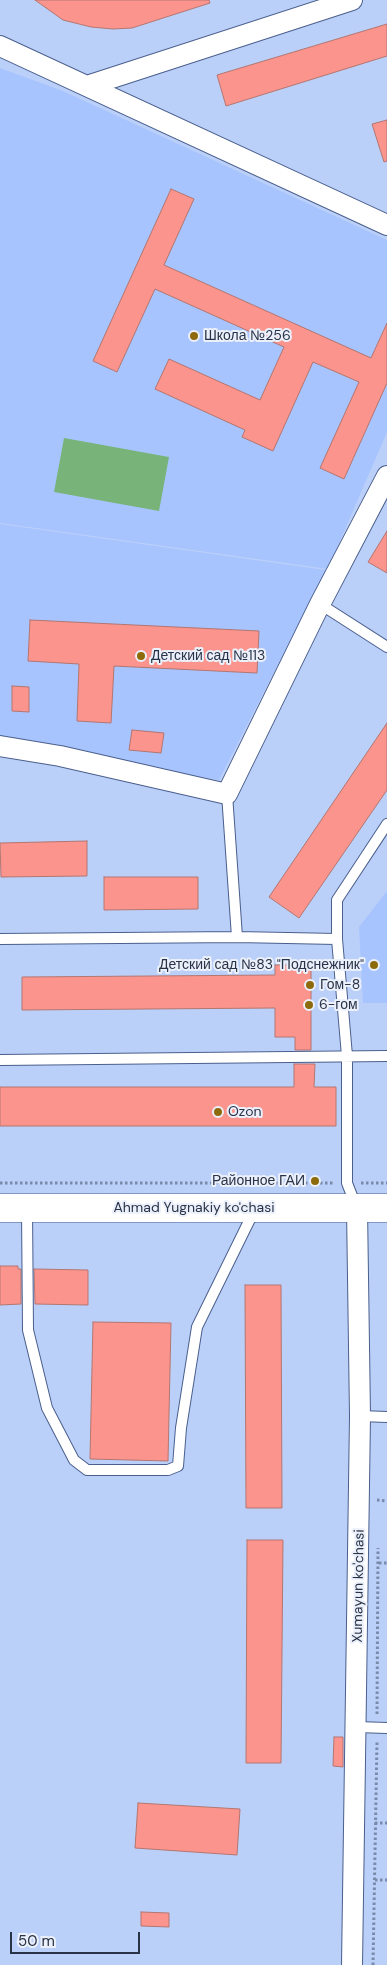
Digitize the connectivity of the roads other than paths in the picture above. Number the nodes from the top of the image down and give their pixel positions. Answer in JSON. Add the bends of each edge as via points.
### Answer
{"nodes":[{"id":1,"x":352,"y":0,"type":"edge"},
{"id":2,"x":0,"y":46,"type":"edge"},
{"id":3,"x":87,"y":86,"type":"junction"},
{"id":4,"x":387,"y":225,"type":"edge"},
{"id":5,"x":387,"y":476,"type":"edge"},
{"id":6,"x":320,"y":604,"type":"junction"},
{"id":7,"x":387,"y":647,"type":"edge"},
{"id":8,"x":0,"y":746,"type":"edge"},
{"id":9,"x":227,"y":794,"type":"junction"},
{"id":10,"x":387,"y":824,"type":"edge"},
{"id":11,"x":237,"y":937,"type":"junction"},
{"id":12,"x":0,"y":939,"type":"edge"},
{"id":13,"x":337,"y":939,"type":"junction"},
{"id":14,"x":347,"y":1056,"type":"junction"},
{"id":15,"x":387,"y":1056,"type":"edge"},
{"id":16,"x":0,"y":1060,"type":"edge"},
{"id":17,"x":0,"y":1208,"type":"edge"},
{"id":18,"x":27,"y":1208,"type":"junction"},
{"id":19,"x":256,"y":1208,"type":"junction"},
{"id":20,"x":357,"y":1208,"type":"junction"},
{"id":21,"x":387,"y":1208,"type":"edge"},
{"id":22,"x":360,"y":1416,"type":"junction"},
{"id":23,"x":387,"y":1417,"type":"edge"},
{"id":24,"x":357,"y":1727,"type":"junction"},
{"id":25,"x":387,"y":1728,"type":"edge"},
{"id":26,"x":352,"y":1965,"type":"edge"}],
"edges":[{"from":1,"to":3,"type":"street"},
{"from":2,"to":3,"type":"street"},
{"from":3,"to":4,"type":"street"},
{"from":5,"to":6,"type":"street"},
{"from":6,"to":7,"type":"lane"},
{"from":6,"to":9,"type":"street"},
{"from":8,"to":9,"type":"street","via":[[60,756]]},
{"from":9,"to":11,"type":"lane"},
{"from":10,"to":13,"type":"lane","via":[[337,900]]},
{"from":11,"to":12,"type":"lane"},
{"from":11,"to":13,"type":"lane"},
{"from":13,"to":14,"type":"lane"},
{"from":14,"to":15,"type":"lane"},
{"from":14,"to":16,"type":"lane"},
{"from":14,"to":20,"type":"lane","via":[[347,1183]]},
{"from":17,"to":18,"type":"street","name":"Ahmad Yugnakiy ko'chasi"},
{"from":18,"to":19,"type":"street","name":"Ahmad Yugnakiy ko'chasi"},
{"from":18,"to":19,"type":"lane","via":[[28,1330],[47,1408],[74,1460],[87,1470],[168,1470],[178,1466],[197,1327]]},
{"from":19,"to":20,"type":"street","name":"Ahmad Yugnakiy ko'chasi"},
{"from":20,"to":21,"type":"street","name":"Ahmad Yugnakiy ko'chasi"},
{"from":20,"to":22,"type":"street","name":"Xumayun ko'chasi"},
{"from":22,"to":23,"type":"lane"},
{"from":22,"to":24,"type":"street","name":"Xumayun ko'chasi"},
{"from":24,"to":25,"type":"lane"},
{"from":24,"to":26,"type":"street","name":"Xumayun ko'chasi"}]}
